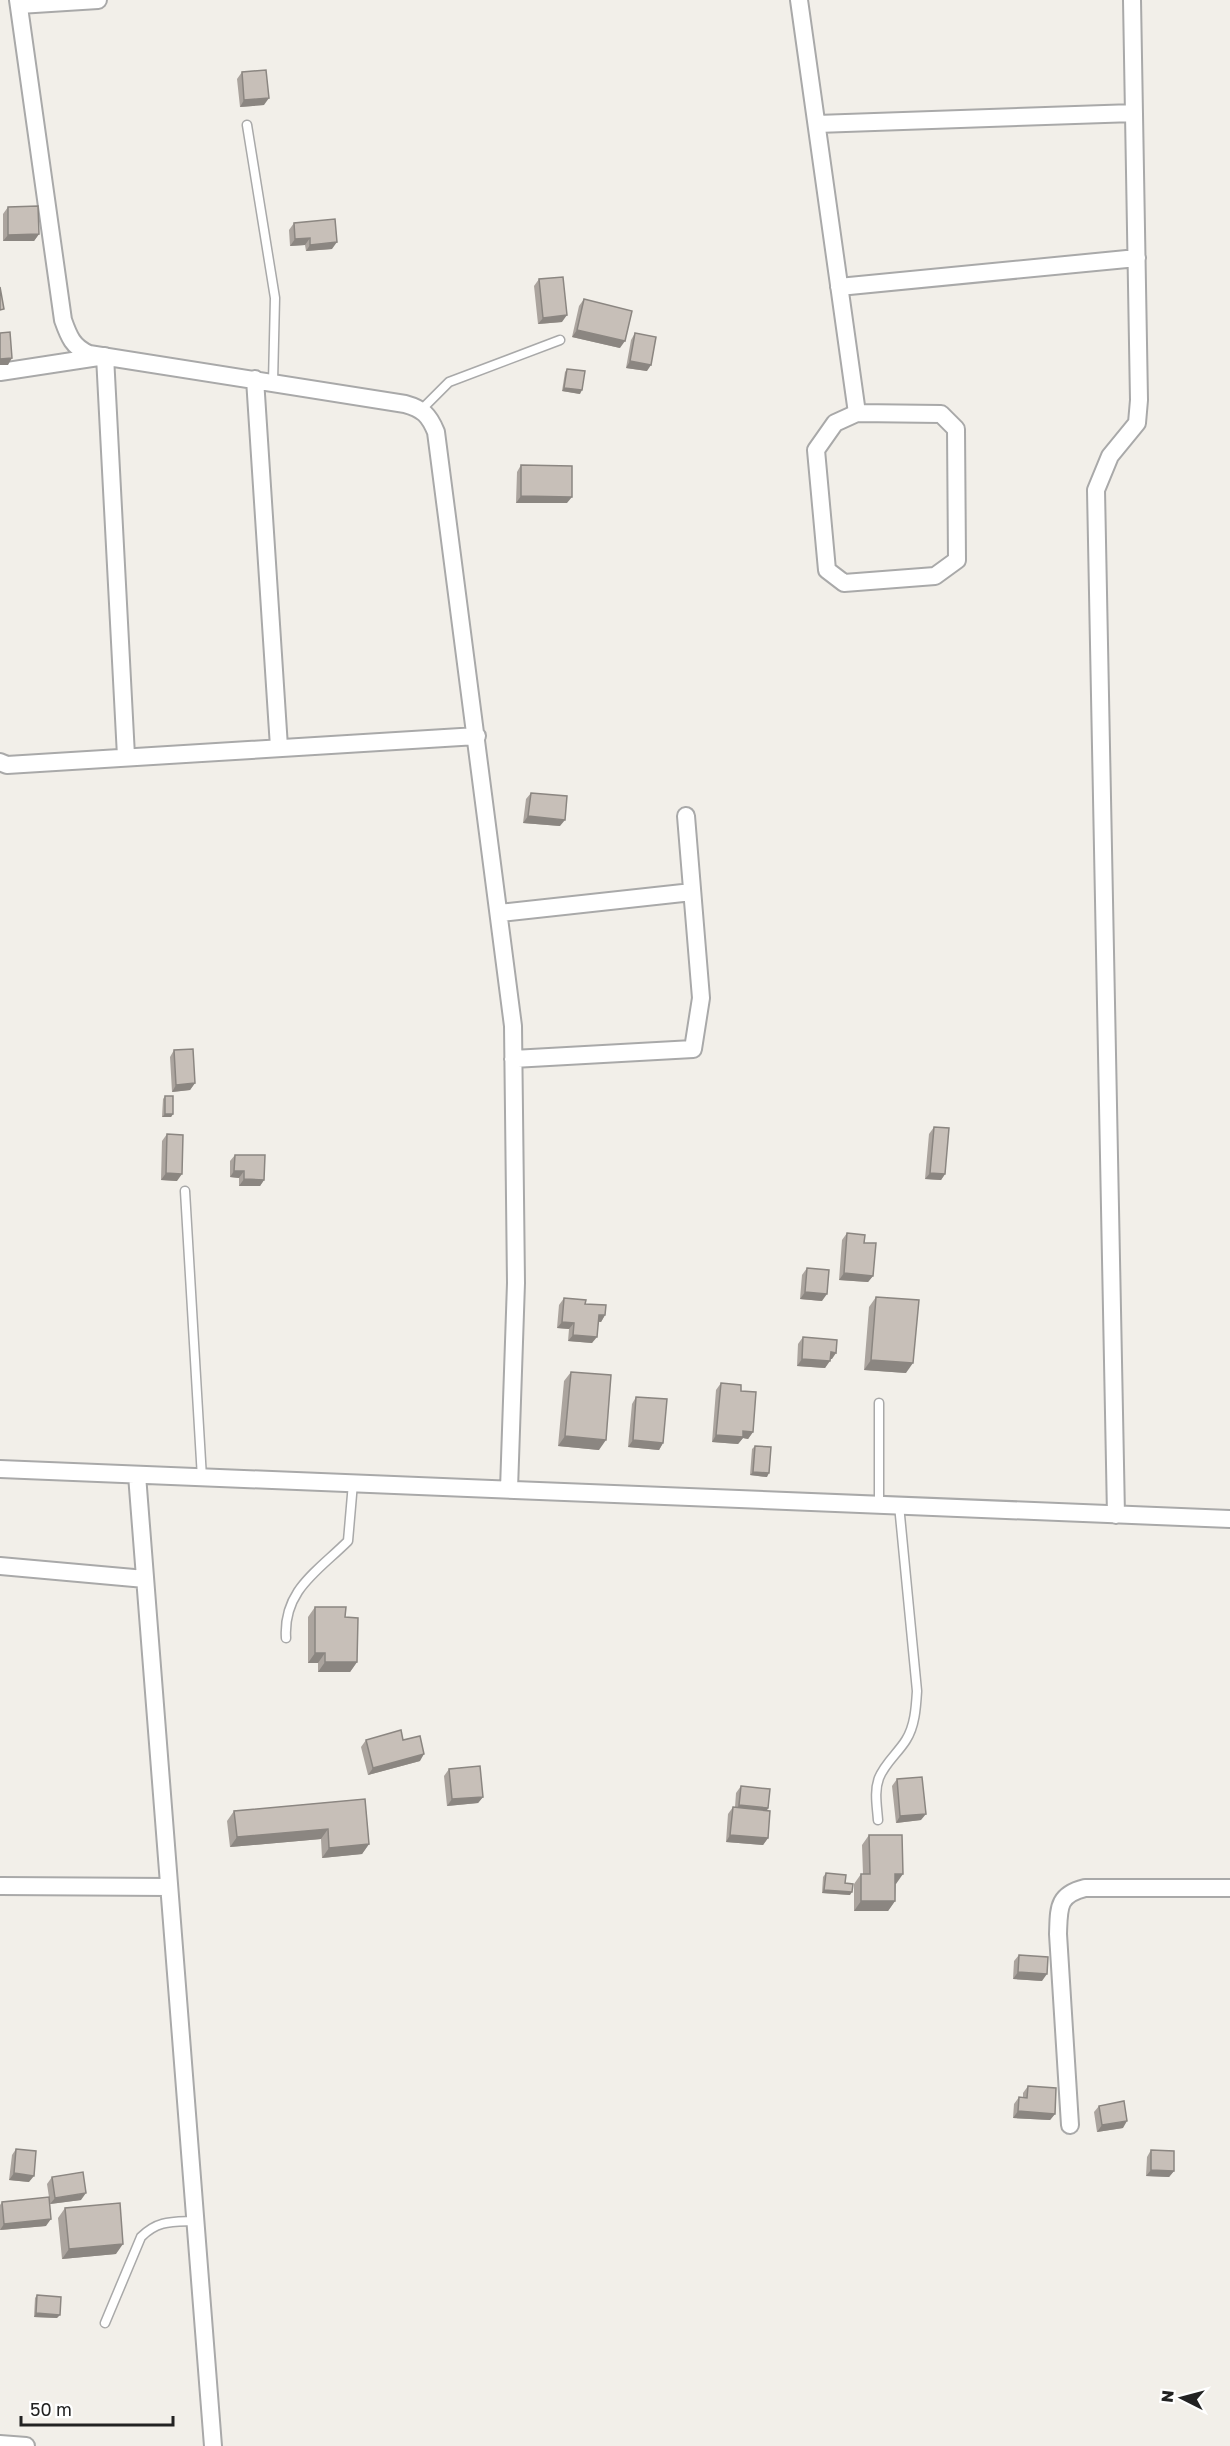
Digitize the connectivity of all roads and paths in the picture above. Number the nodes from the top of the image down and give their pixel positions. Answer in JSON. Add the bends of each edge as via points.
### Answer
{"nodes":[{"id":1,"x":98,"y":0,"type":"edge"},
{"id":2,"x":800,"y":0,"type":"edge"},
{"id":3,"x":1132,"y":0,"type":"edge"},
{"id":4,"x":19,"y":2,"type":"edge"},
{"id":5,"x":1134,"y":113,"type":"junction"},
{"id":6,"x":817,"y":124,"type":"junction"},
{"id":7,"x":247,"y":125,"type":"dead end"},
{"id":8,"x":1137,"y":258,"type":"junction"},
{"id":9,"x":839,"y":286,"type":"junction"},
{"id":10,"x":560,"y":340,"type":"dead end"},
{"id":11,"x":105,"y":356,"type":"junction"},
{"id":12,"x":0,"y":372,"type":"edge"},
{"id":13,"x":255,"y":379,"type":"junction"},
{"id":14,"x":273,"y":382,"type":"junction"},
{"id":15,"x":422,"y":409,"type":"junction"},
{"id":16,"x":857,"y":413,"type":"junction"},
{"id":17,"x":477,"y":736,"type":"junction"},
{"id":18,"x":279,"y":747,"type":"junction"},
{"id":19,"x":126,"y":756,"type":"junction"},
{"id":20,"x":0,"y":762,"type":"edge"},
{"id":21,"x":686,"y":816,"type":"dead end"},
{"id":22,"x":692,"y":892,"type":"junction"},
{"id":23,"x":500,"y":912,"type":"junction"},
{"id":24,"x":513,"y":1059,"type":"junction"},
{"id":25,"x":185,"y":1191,"type":"dead end"},
{"id":26,"x":879,"y":1403,"type":"dead end"},
{"id":27,"x":0,"y":1469,"type":"edge"},
{"id":28,"x":137,"y":1475,"type":"junction"},
{"id":29,"x":202,"y":1478,"type":"junction"},
{"id":30,"x":353,"y":1483,"type":"junction"},
{"id":31,"x":509,"y":1489,"type":"junction"},
{"id":32,"x":879,"y":1505,"type":"junction"},
{"id":33,"x":899,"y":1505,"type":"junction"},
{"id":34,"x":1116,"y":1515,"type":"junction"},
{"id":35,"x":1230,"y":1520,"type":"edge"},
{"id":36,"x":0,"y":1566,"type":"edge"},
{"id":37,"x":145,"y":1579,"type":"junction"},
{"id":38,"x":286,"y":1638,"type":"dead end"},
{"id":39,"x":878,"y":1820,"type":"dead end"},
{"id":40,"x":0,"y":1886,"type":"edge"},
{"id":41,"x":169,"y":1887,"type":"junction"},
{"id":42,"x":1230,"y":1888,"type":"edge"},
{"id":43,"x":1070,"y":2125,"type":"dead end"},
{"id":44,"x":195,"y":2221,"type":"junction"},
{"id":45,"x":105,"y":2323,"type":"dead end"},
{"id":46,"x":0,"y":2445,"type":"edge"},
{"id":47,"x":26,"y":2446,"type":"edge"},
{"id":48,"x":213,"y":2446,"type":"edge"}],
"edges":[{"from":1,"to":4,"type":"street"},
{"from":2,"to":6,"type":"street"},
{"from":3,"to":5,"type":"street"},
{"from":4,"to":11,"type":"street","via":[[63,321],[78,349]]},
{"from":5,"to":6,"type":"street"},
{"from":5,"to":8,"type":"street"},
{"from":6,"to":9,"type":"street"},
{"from":7,"to":14,"type":"lane","via":[[275,298]]},
{"from":8,"to":9,"type":"street"},
{"from":8,"to":34,"type":"street","via":[[1137,423],[1110,456],[1096,490]]},
{"from":9,"to":16,"type":"street"},
{"from":10,"to":15,"type":"lane","via":[[449,382]]},
{"from":11,"to":12,"type":"street"},
{"from":11,"to":13,"type":"street"},
{"from":11,"to":19,"type":"street"},
{"from":13,"to":14,"type":"street"},
{"from":13,"to":18,"type":"street"},
{"from":14,"to":15,"type":"street"},
{"from":15,"to":17,"type":"street","via":[[436,432]]},
{"from":16,"to":16,"type":"street","via":[[941,414],[956,429],[957,560],[935,576],[844,584],[827,570],[816,450],[835,423]]},
{"from":17,"to":18,"type":"street"},
{"from":17,"to":23,"type":"street"},
{"from":18,"to":19,"type":"street"},
{"from":19,"to":20,"type":"street","via":[[7,765]]},
{"from":21,"to":22,"type":"street"},
{"from":22,"to":23,"type":"street"},
{"from":22,"to":24,"type":"street","via":[[701,998],[693,1049]]},
{"from":23,"to":24,"type":"street"},
{"from":24,"to":31,"type":"street","via":[[516,1283]]},
{"from":25,"to":29,"type":"lane"},
{"from":26,"to":32,"type":"lane"},
{"from":27,"to":28,"type":"street"},
{"from":28,"to":29,"type":"street"},
{"from":28,"to":37,"type":"street"},
{"from":29,"to":30,"type":"street"},
{"from":30,"to":31,"type":"street"},
{"from":30,"to":38,"type":"lane","via":[[348,1541],[308,1577],[295,1595],[285,1622]]},
{"from":31,"to":32,"type":"street"},
{"from":32,"to":33,"type":"street"},
{"from":33,"to":34,"type":"street"},
{"from":33,"to":39,"type":"lane","via":[[915,1710],[907,1739],[878,1780]]},
{"from":34,"to":35,"type":"street"},
{"from":36,"to":37,"type":"street"},
{"from":37,"to":41,"type":"street"},
{"from":40,"to":41,"type":"street"},
{"from":41,"to":44,"type":"street"},
{"from":42,"to":43,"type":"street","via":[[1085,1888],[1071,1891],[1062,1899],[1058,1934]]},
{"from":44,"to":45,"type":"lane","via":[[161,2223],[141,2237]]},
{"from":44,"to":48,"type":"street"},
{"from":46,"to":47,"type":"street"}]}
